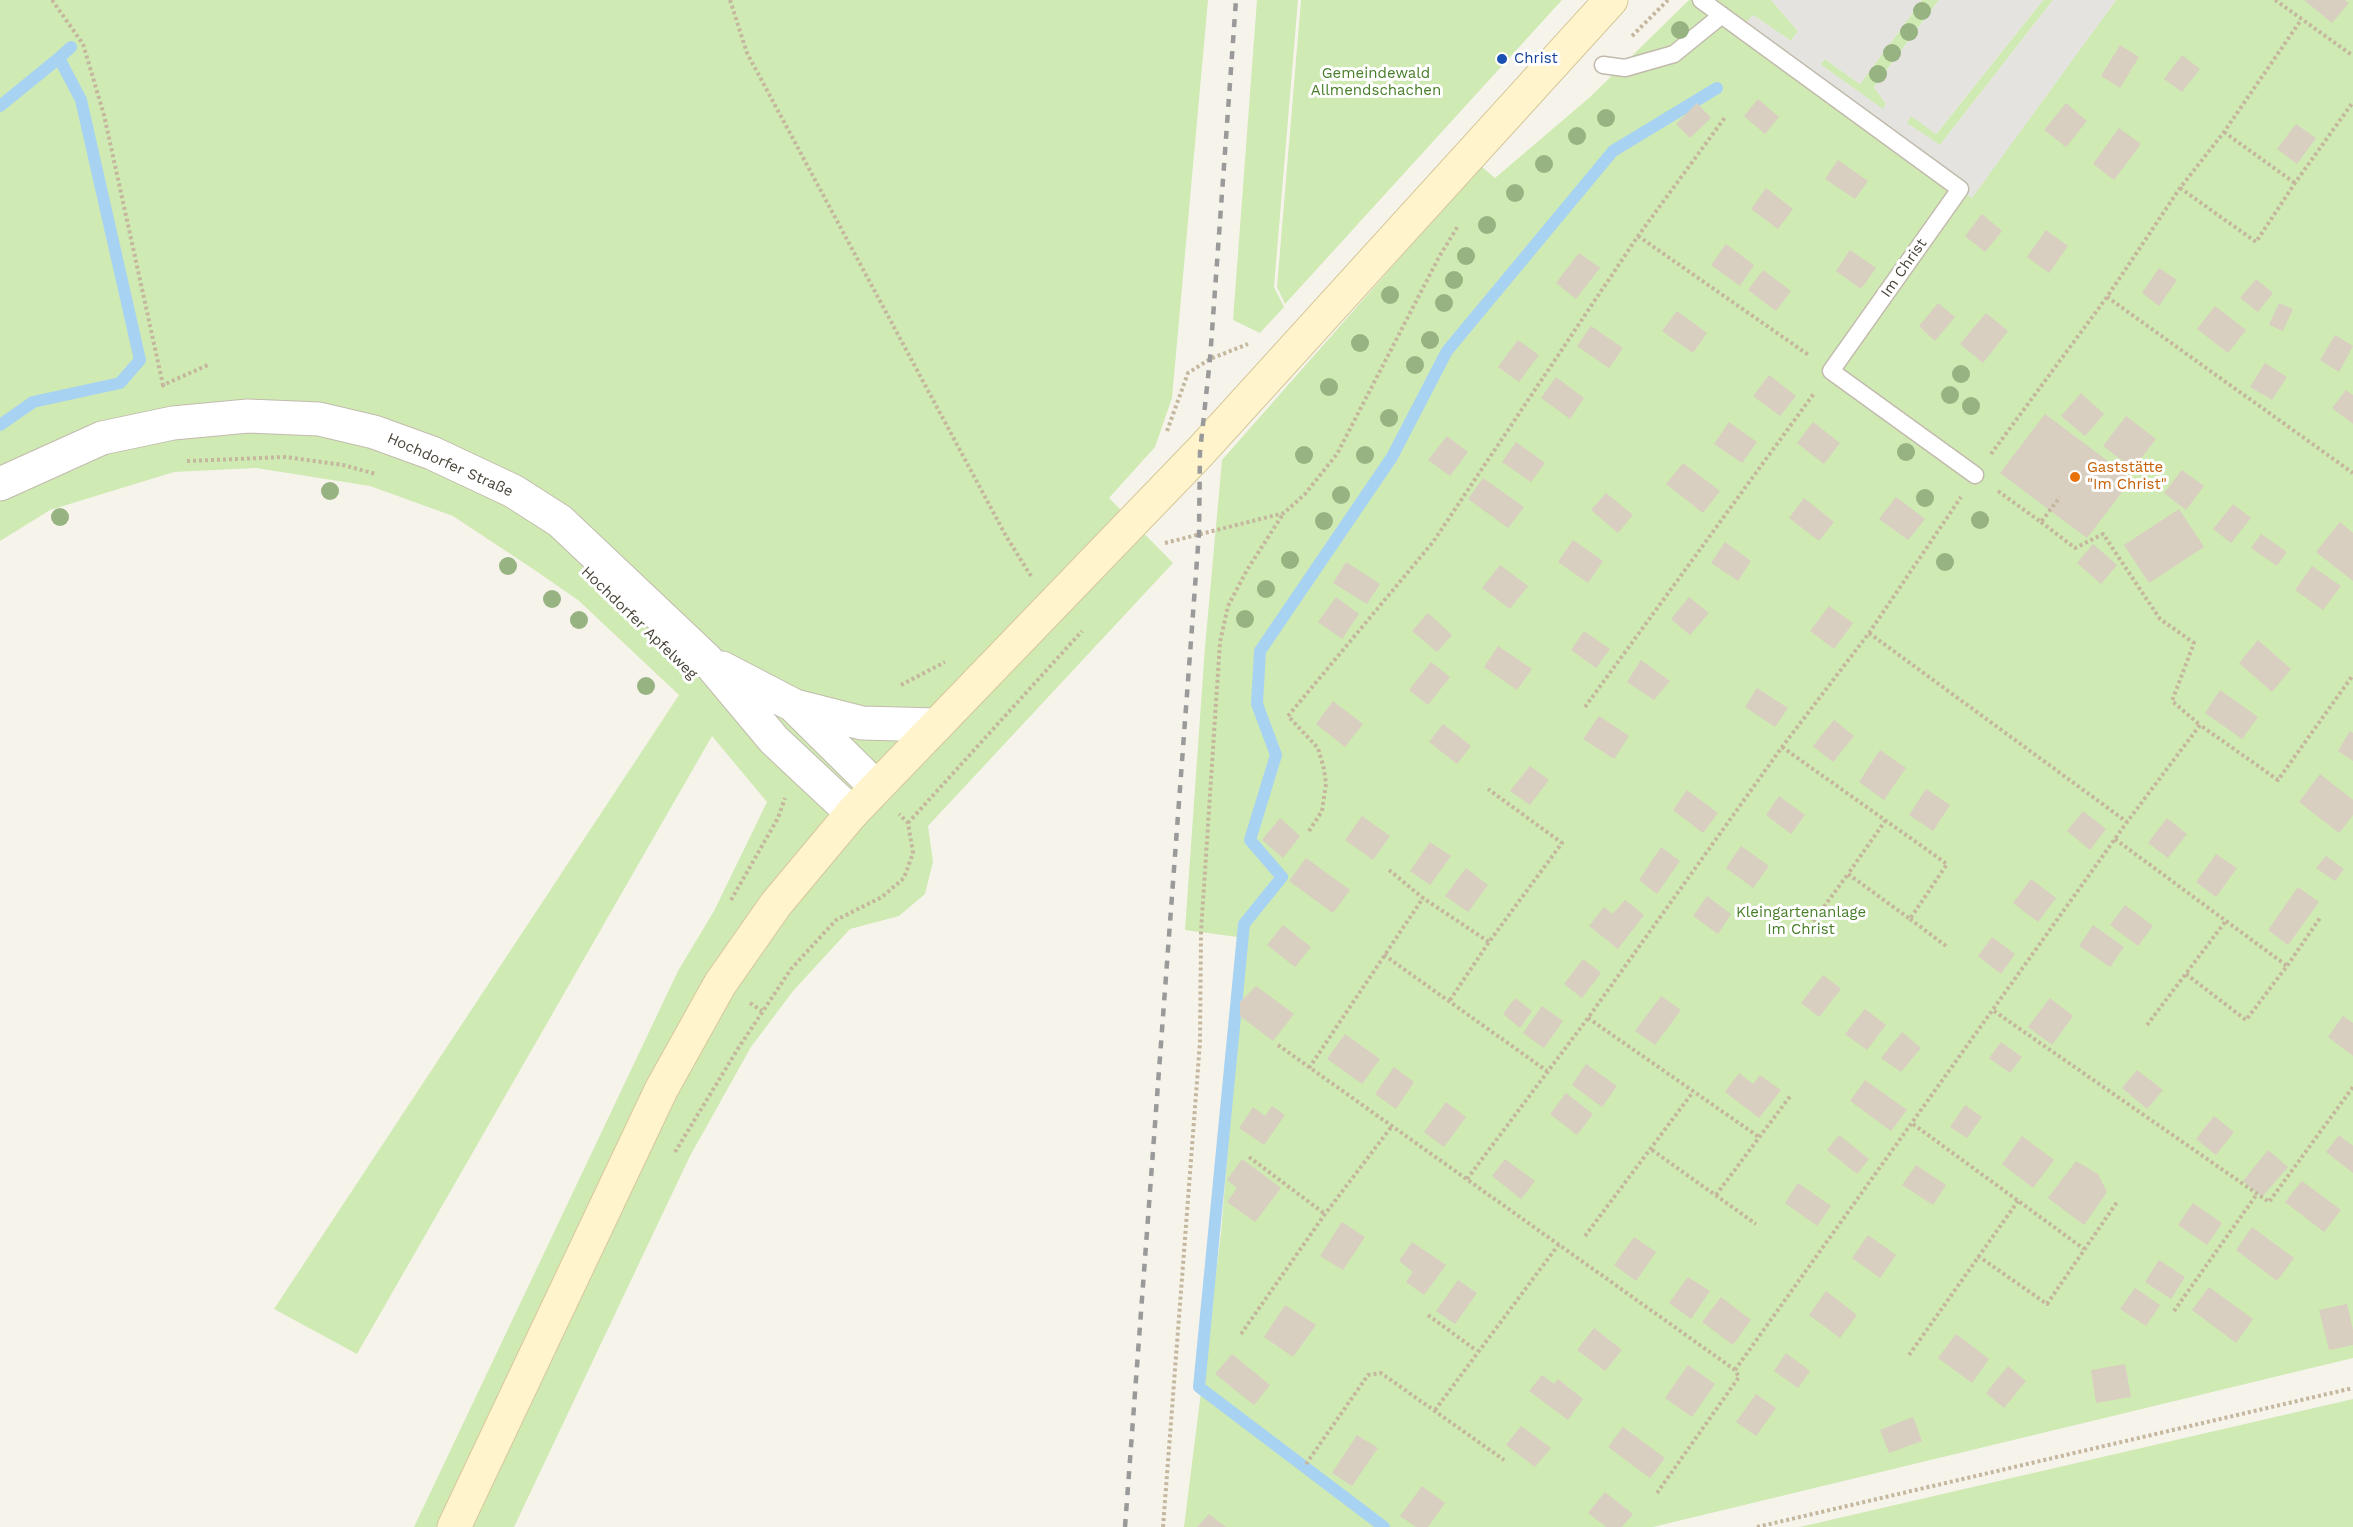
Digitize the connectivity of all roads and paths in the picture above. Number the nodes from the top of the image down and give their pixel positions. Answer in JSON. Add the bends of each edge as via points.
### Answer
{"nodes":[{"id":1,"x":52,"y":0,"type":"edge"},
{"id":2,"x":730,"y":0,"type":"edge"},
{"id":3,"x":1611,"y":0,"type":"edge"},
{"id":4,"x":1668,"y":0,"type":"edge"},
{"id":5,"x":1701,"y":0,"type":"edge"},
{"id":6,"x":2275,"y":0,"type":"edge"},
{"id":7,"x":1722,"y":15,"type":"junction"},
{"id":8,"x":2301,"y":20,"type":"junction"},
{"id":9,"x":2353,"y":56,"type":"edge"},
{"id":10,"x":1603,"y":65,"type":"joint"},
{"id":11,"x":2353,"y":102,"type":"edge"},
{"id":12,"x":1726,"y":116,"type":"dead end"},
{"id":13,"x":2224,"y":132,"type":"junction"},
{"id":14,"x":2295,"y":183,"type":"junction"},
{"id":15,"x":2180,"y":188,"type":"junction"},
{"id":16,"x":1463,"y":219,"type":"dead end"},
{"id":17,"x":1638,"y":236,"type":"junction"},
{"id":18,"x":2107,"y":297,"type":"junction"},
{"id":19,"x":1831,"y":370,"type":"junction"},
{"id":20,"x":163,"y":385,"type":"dead end"},
{"id":21,"x":181,"y":461,"type":"dead end"},
{"id":22,"x":2353,"y":473,"type":"edge"},
{"id":23,"x":1975,"y":475,"type":"junction"},
{"id":24,"x":385,"y":477,"type":"dead end"},
{"id":25,"x":0,"y":484,"type":"edge"},
{"id":26,"x":2060,"y":497,"type":"dead end"},
{"id":27,"x":1284,"y":513,"type":"junction"},
{"id":28,"x":2041,"y":522,"type":"junction"},
{"id":29,"x":1160,"y":544,"type":"dead end"},
{"id":30,"x":1057,"y":602,"type":"junction"},
{"id":31,"x":1084,"y":628,"type":"dead end"},
{"id":32,"x":1869,"y":633,"type":"junction"},
{"id":33,"x":707,"y":660,"type":"junction"},
{"id":34,"x":2353,"y":675,"type":"edge"},
{"id":35,"x":793,"y":705,"type":"junction"},
{"id":36,"x":1585,"y":707,"type":"dead end"},
{"id":37,"x":937,"y":725,"type":"junction"},
{"id":38,"x":2200,"y":725,"type":"junction"},
{"id":39,"x":1782,"y":747,"type":"junction"},
{"id":40,"x":876,"y":787,"type":"junction"},
{"id":41,"x":1488,"y":789,"type":"dead end"},
{"id":42,"x":852,"y":813,"type":"junction"},
{"id":43,"x":1885,"y":822,"type":"junction"},
{"id":44,"x":2127,"y":822,"type":"junction"},
{"id":45,"x":1309,"y":831,"type":"dead end"},
{"id":46,"x":2115,"y":839,"type":"junction"},
{"id":47,"x":1389,"y":870,"type":"dead end"},
{"id":48,"x":1848,"y":874,"type":"junction"},
{"id":49,"x":1423,"y":898,"type":"junction"},
{"id":50,"x":2320,"y":918,"type":"dead end"},
{"id":51,"x":1910,"y":919,"type":"junction"},
{"id":52,"x":2225,"y":922,"type":"junction"},
{"id":53,"x":1806,"y":931,"type":"dead end"},
{"id":54,"x":1489,"y":942,"type":"junction"},
{"id":55,"x":1946,"y":946,"type":"dead end"},
{"id":56,"x":1384,"y":955,"type":"junction"},
{"id":57,"x":2287,"y":966,"type":"junction"},
{"id":58,"x":2186,"y":974,"type":"junction"},
{"id":59,"x":1450,"y":1000,"type":"junction"},
{"id":60,"x":1994,"y":1011,"type":"junction"},
{"id":61,"x":1588,"y":1018,"type":"junction"},
{"id":62,"x":2147,"y":1025,"type":"dead end"},
{"id":63,"x":1278,"y":1045,"type":"dead end"},
{"id":64,"x":1309,"y":1068,"type":"junction"},
{"id":65,"x":1547,"y":1071,"type":"junction"},
{"id":66,"x":2353,"y":1087,"type":"edge"},
{"id":67,"x":1693,"y":1092,"type":"junction"},
{"id":68,"x":1791,"y":1095,"type":"dead end"},
{"id":69,"x":1913,"y":1124,"type":"junction"},
{"id":70,"x":1392,"y":1126,"type":"junction"},
{"id":71,"x":1759,"y":1137,"type":"junction"},
{"id":72,"x":1652,"y":1150,"type":"junction"},
{"id":73,"x":1249,"y":1157,"type":"dead end"},
{"id":74,"x":671,"y":1161,"type":"dead end"},
{"id":75,"x":1467,"y":1179,"type":"junction"},
{"id":76,"x":2257,"y":1194,"type":"junction"},
{"id":77,"x":1716,"y":1195,"type":"junction"},
{"id":78,"x":2018,"y":1201,"type":"junction"},
{"id":79,"x":2117,"y":1202,"type":"dead end"},
{"id":80,"x":1325,"y":1214,"type":"junction"},
{"id":81,"x":1756,"y":1224,"type":"dead end"},
{"id":82,"x":1585,"y":1236,"type":"dead end"},
{"id":83,"x":1559,"y":1244,"type":"junction"},
{"id":84,"x":2084,"y":1249,"type":"junction"},
{"id":85,"x":1978,"y":1256,"type":"junction"},
{"id":86,"x":2174,"y":1311,"type":"dead end"},
{"id":87,"x":1428,"y":1315,"type":"dead end"},
{"id":88,"x":1241,"y":1334,"type":"dead end"},
{"id":89,"x":1478,"y":1352,"type":"junction"},
{"id":90,"x":1909,"y":1355,"type":"dead end"},
{"id":91,"x":1735,"y":1370,"type":"junction"},
{"id":92,"x":2353,"y":1388,"type":"edge"},
{"id":93,"x":1435,"y":1410,"type":"junction"},
{"id":94,"x":1504,"y":1460,"type":"dead end"},
{"id":95,"x":1306,"y":1464,"type":"dead end"},
{"id":96,"x":1657,"y":1493,"type":"dead end"},
{"id":97,"x":454,"y":1527,"type":"edge"},
{"id":98,"x":1163,"y":1527,"type":"edge"},
{"id":99,"x":1757,"y":1527,"type":"edge"}],
"edges":[{"from":1,"to":20,"type":"path","via":[[83,44],[104,115]]},
{"from":2,"to":30,"type":"path","via":[[747,52],[1006,536],[1032,578]]},
{"from":3,"to":30,"type":"main road","via":[[1200,453]]},
{"from":4,"to":10,"type":"path"},
{"from":5,"to":7,"type":"lane","name":"Im Christ"},
{"from":6,"to":8,"type":"path"},
{"from":7,"to":10,"type":"lane","via":[[1674,54],[1625,68]]},
{"from":7,"to":19,"type":"lane","name":"Im Christ","via":[[1960,189]]},
{"from":8,"to":9,"type":"path"},
{"from":8,"to":13,"type":"path"},
{"from":11,"to":14,"type":"path"},
{"from":12,"to":17,"type":"path"},
{"from":13,"to":14,"type":"path"},
{"from":13,"to":15,"type":"path"},
{"from":14,"to":15,"type":"path","via":[[2256,242]]},
{"from":15,"to":18,"type":"path"},
{"from":16,"to":27,"type":"path","via":[[1439,257],[1337,454]]},
{"from":17,"to":19,"type":"path"},
{"from":17,"to":45,"type":"path","via":[[1433,542],[1288,716],[1318,748],[1324,769],[1322,811]]},
{"from":18,"to":22,"type":"path"},
{"from":18,"to":23,"type":"path"},
{"from":19,"to":23,"type":"lane"},
{"from":19,"to":36,"type":"path"},
{"from":21,"to":24,"type":"path","via":[[286,457],[343,465]]},
{"from":23,"to":28,"type":"path"},
{"from":23,"to":32,"type":"path"},
{"from":25,"to":33,"type":"street","name":"Hochdorfer Straße","via":[[102,438],[173,423],[248,416],[319,419],[374,432],[432,453],[513,491],[560,521]]},
{"from":26,"to":28,"type":"path"},
{"from":27,"to":29,"type":"path"},
{"from":27,"to":98,"type":"path","via":[[1246,570],[1228,606],[1220,642],[1201,932],[1200,1042]]},
{"from":28,"to":38,"type":"path","via":[[2075,548],[2103,534],[2160,620],[2194,644],[2172,701]]},
{"from":30,"to":37,"type":"main road"},
{"from":31,"to":74,"type":"path","via":[[908,824],[913,853],[904,878],[882,897],[836,920],[791,969],[738,1047]]},
{"from":32,"to":39,"type":"path"},
{"from":32,"to":44,"type":"path"},
{"from":33,"to":35,"type":"street","name":"Hochdorfer Straße"},
{"from":33,"to":42,"type":"street","name":"Hochdorfer Straße","via":[[774,740]]},
{"from":34,"to":38,"type":"path","via":[[2278,780]]},
{"from":35,"to":37,"type":"street","via":[[862,723]]},
{"from":35,"to":40,"type":"street","name":"Hochdorfer Straße"},
{"from":37,"to":40,"type":"main road"},
{"from":38,"to":44,"type":"path"},
{"from":39,"to":43,"type":"path"},
{"from":39,"to":61,"type":"path"},
{"from":40,"to":42,"type":"main road"},
{"from":41,"to":54,"type":"path","via":[[1562,843]]},
{"from":42,"to":97,"type":"main road","via":[[776,904],[720,984],[661,1090]]},
{"from":43,"to":48,"type":"path"},
{"from":43,"to":51,"type":"path","via":[[1947,864]]},
{"from":44,"to":46,"type":"path"},
{"from":46,"to":52,"type":"path"},
{"from":46,"to":60,"type":"path"},
{"from":47,"to":49,"type":"path"},
{"from":48,"to":51,"type":"path"},
{"from":48,"to":53,"type":"path"},
{"from":49,"to":54,"type":"path"},
{"from":49,"to":56,"type":"path"},
{"from":50,"to":57,"type":"path"},
{"from":51,"to":55,"type":"path"},
{"from":52,"to":57,"type":"path"},
{"from":52,"to":58,"type":"path"},
{"from":54,"to":59,"type":"path"},
{"from":56,"to":59,"type":"path"},
{"from":56,"to":64,"type":"path"},
{"from":57,"to":58,"type":"path","via":[[2246,1020]]},
{"from":58,"to":62,"type":"path"},
{"from":59,"to":65,"type":"path"},
{"from":60,"to":69,"type":"path"},
{"from":60,"to":76,"type":"path"},
{"from":61,"to":65,"type":"path"},
{"from":61,"to":67,"type":"path"},
{"from":63,"to":64,"type":"path"},
{"from":64,"to":70,"type":"path"},
{"from":65,"to":75,"type":"path"},
{"from":66,"to":76,"type":"path","via":[[2269,1202]]},
{"from":67,"to":71,"type":"path"},
{"from":67,"to":72,"type":"path"},
{"from":68,"to":71,"type":"path"},
{"from":69,"to":78,"type":"path"},
{"from":69,"to":91,"type":"path"},
{"from":70,"to":75,"type":"path"},
{"from":70,"to":80,"type":"path"},
{"from":71,"to":77,"type":"path"},
{"from":72,"to":77,"type":"path"},
{"from":72,"to":82,"type":"path"},
{"from":73,"to":80,"type":"path"},
{"from":75,"to":83,"type":"path"},
{"from":76,"to":86,"type":"path"},
{"from":77,"to":81,"type":"path"},
{"from":78,"to":84,"type":"path"},
{"from":78,"to":85,"type":"path"},
{"from":79,"to":84,"type":"path"},
{"from":80,"to":88,"type":"path"},
{"from":83,"to":89,"type":"path"},
{"from":83,"to":91,"type":"path"},
{"from":84,"to":85,"type":"path","via":[[2047,1304]]},
{"from":85,"to":90,"type":"path"},
{"from":87,"to":89,"type":"path"},
{"from":89,"to":93,"type":"path"},
{"from":91,"to":96,"type":"path","via":[[1739,1377]]},
{"from":92,"to":99,"type":"path"},
{"from":93,"to":94,"type":"path"},
{"from":93,"to":95,"type":"path","via":[[1382,1373],[1368,1375]]}]}
